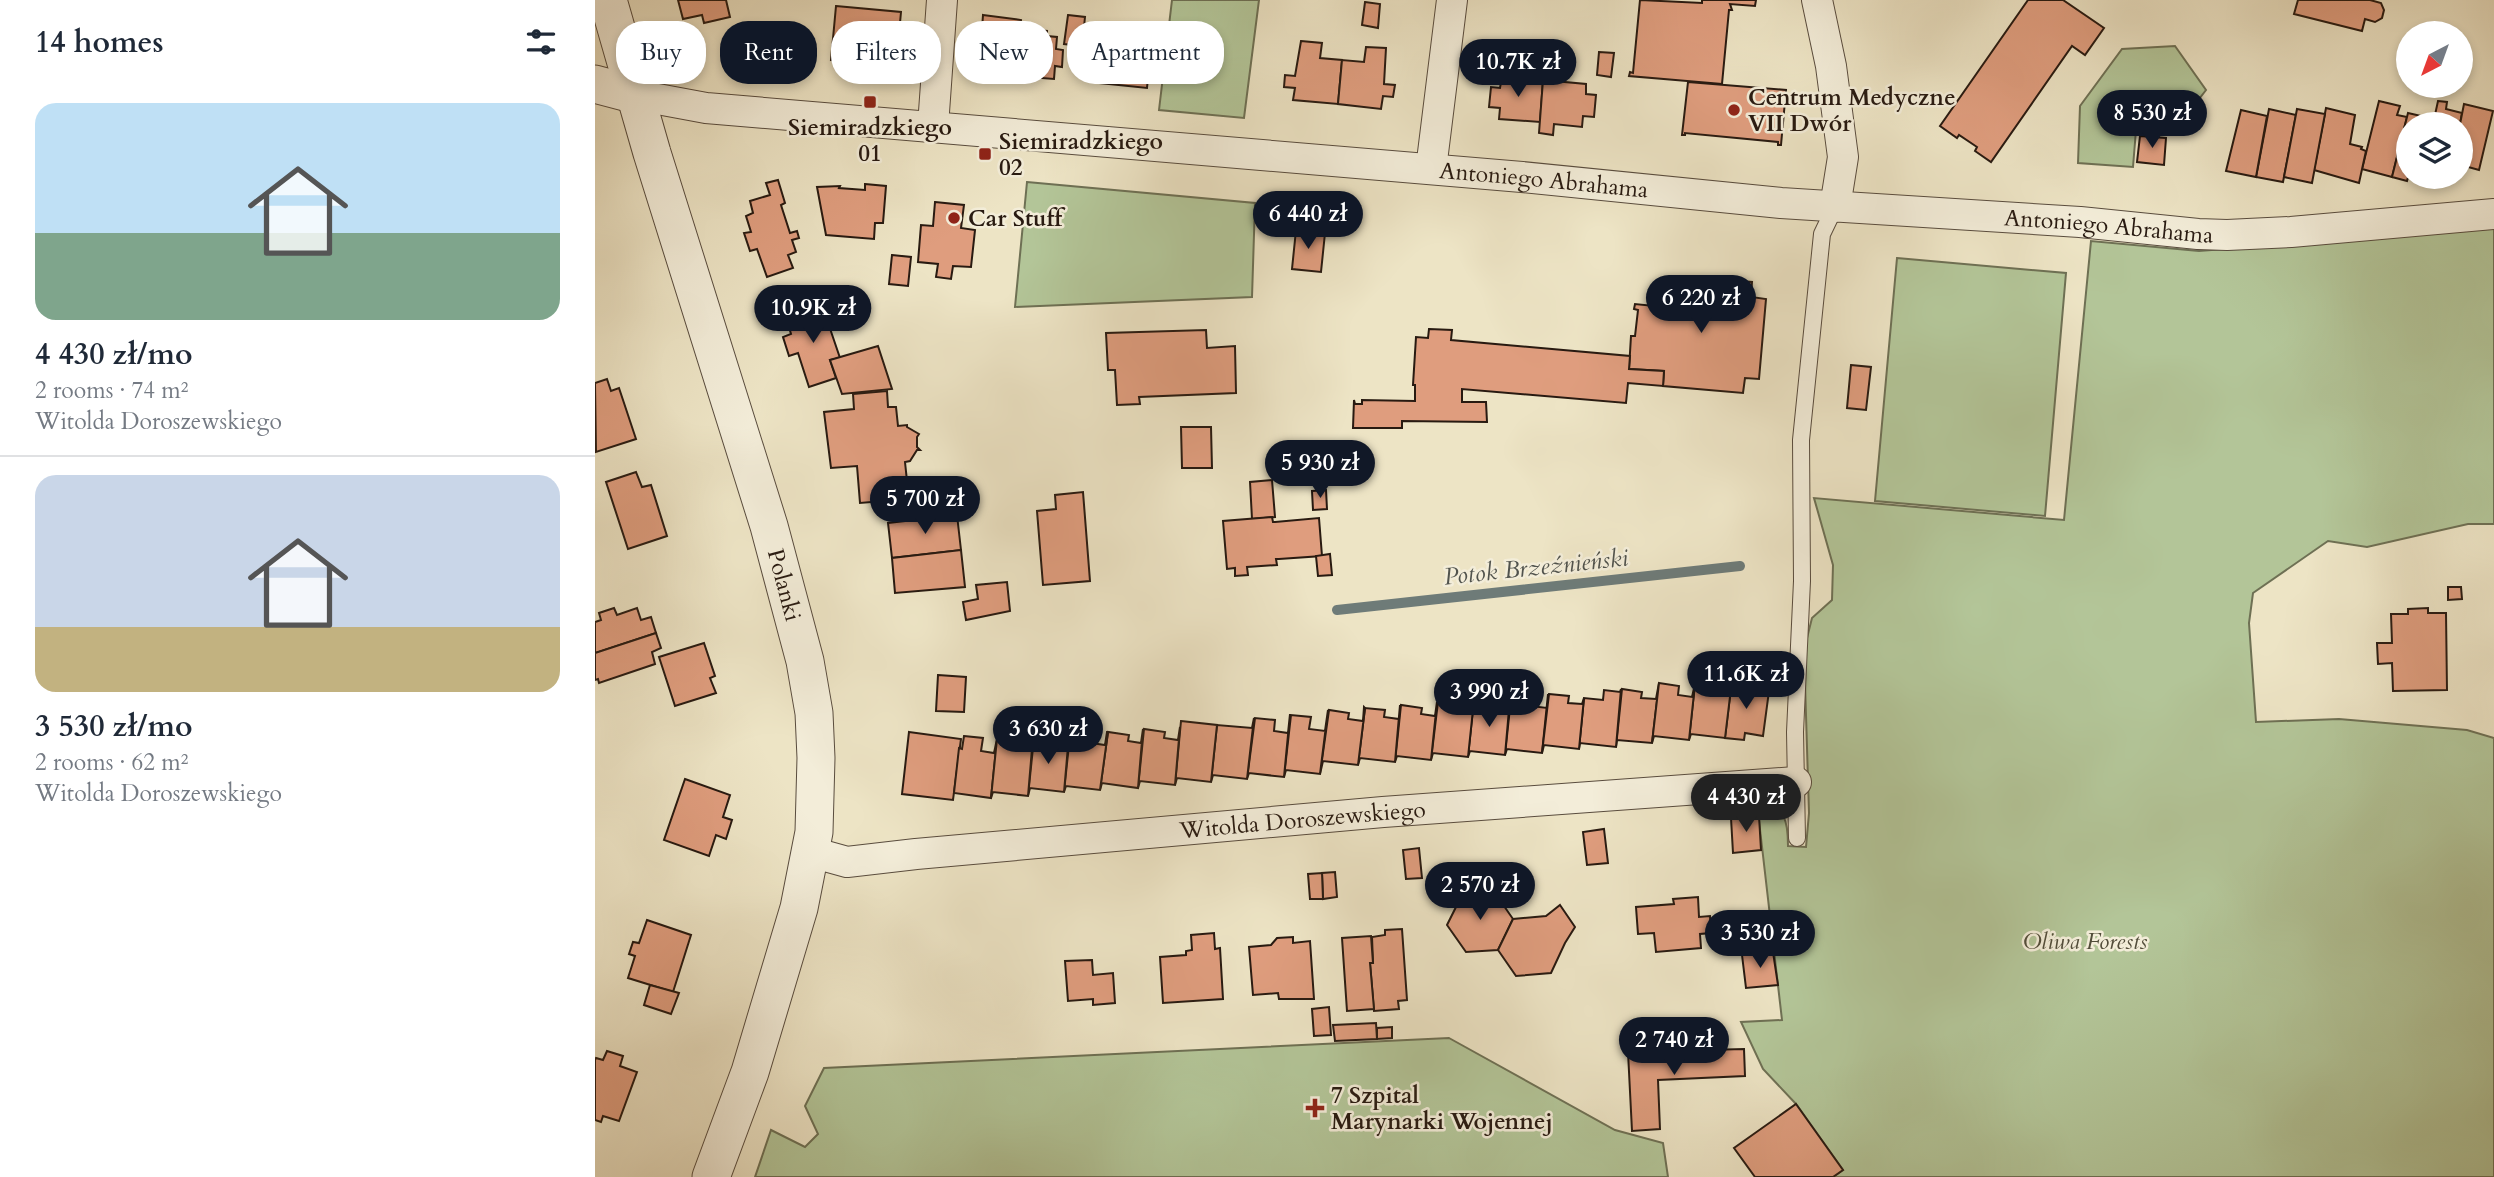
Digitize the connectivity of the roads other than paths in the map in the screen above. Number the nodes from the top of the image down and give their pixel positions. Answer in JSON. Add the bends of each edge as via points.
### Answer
{"nodes":[{"id":1,"x":608,"y":0,"type":"edge"},
{"id":2,"x":943,"y":0,"type":"edge"},
{"id":3,"x":1452,"y":0,"type":"edge"},
{"id":4,"x":1817,"y":0,"type":"edge"},
{"id":5,"x":595,"y":84,"type":"edge"},
{"id":6,"x":636,"y":96,"type":"junction"},
{"id":7,"x":933,"y":126,"type":"junction"},
{"id":8,"x":1431,"y":169,"type":"junction"},
{"id":9,"x":1835,"y":207,"type":"junction"},
{"id":10,"x":2494,"y":215,"type":"edge"},
{"id":11,"x":1796,"y":782,"type":"junction"},
{"id":12,"x":1797,"y":838,"type":"dead end"},
{"id":13,"x":811,"y":852,"type":"junction"},
{"id":14,"x":711,"y":1177,"type":"edge"}],
"edges":[{"from":1,"to":6,"type":"street","name":"Polanki"},
{"from":2,"to":7,"type":"street"},
{"from":3,"to":8,"type":"street"},
{"from":4,"to":9,"type":"street","via":[[1843,157]]},
{"from":5,"to":6,"type":"street","name":"Antoniego Abrahama"},
{"from":6,"to":7,"type":"street","name":"Antoniego Abrahama","via":[[706,107]]},
{"from":6,"to":13,"type":"street","name":"Polanki","via":[[769,526],[805,661],[817,758]]},
{"from":7,"to":8,"type":"street","name":"Antoniego Abrahama"},
{"from":8,"to":9,"type":"street","name":"Antoniego Abrahama"},
{"from":9,"to":10,"type":"street","name":"Antoniego Abrahama","via":[[2227,235]]},
{"from":9,"to":11,"type":"lane","via":[[1822,234],[1801,440]]},
{"from":11,"to":12,"type":"lane"},
{"from":11,"to":13,"type":"street","name":"Witolda Doroszewskiego","via":[[1383,812],[847,862]]},
{"from":13,"to":14,"type":"street","name":"Polanki","via":[[750,1072]]}]}
